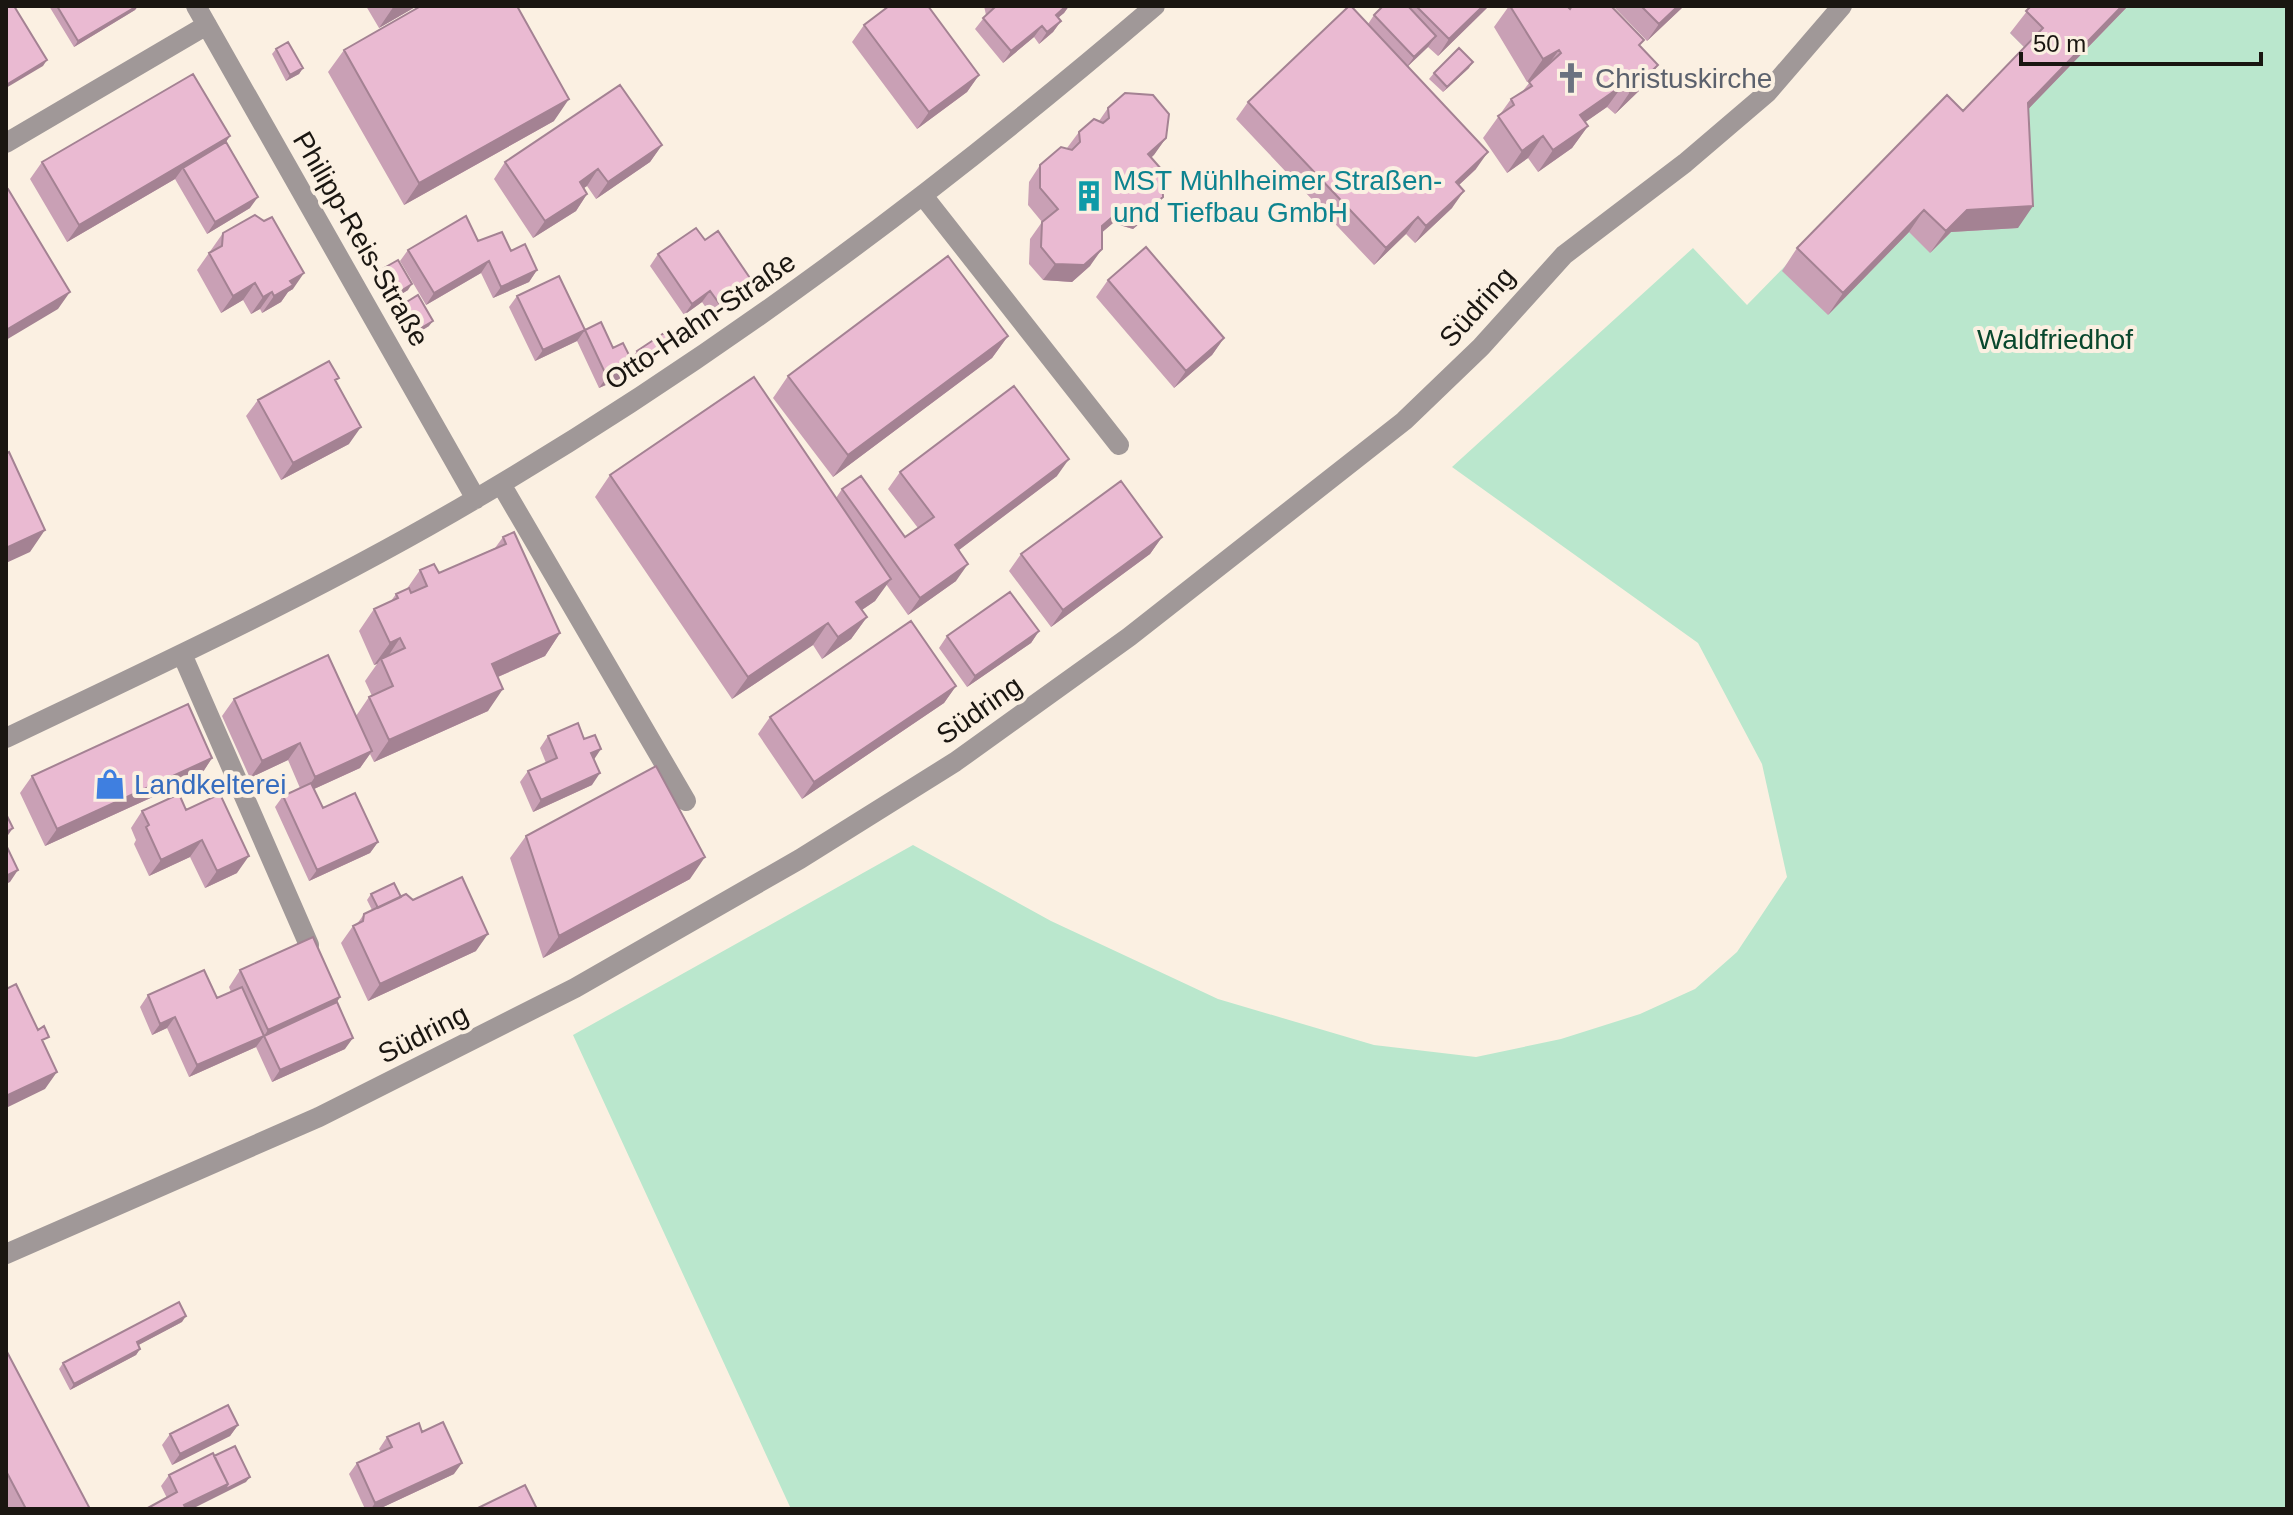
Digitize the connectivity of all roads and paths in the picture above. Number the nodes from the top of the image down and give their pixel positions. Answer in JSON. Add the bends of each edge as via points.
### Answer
{"nodes":[{"id":1,"x":196,"y":6,"type":"edge"},
{"id":2,"x":1155,"y":6,"type":"edge"},
{"id":3,"x":1842,"y":6,"type":"edge"},
{"id":4,"x":207,"y":25,"type":"junction"},
{"id":5,"x":6,"y":143,"type":"edge"},
{"id":6,"x":924,"y":197,"type":"junction"},
{"id":7,"x":1119,"y":445,"type":"dead end"},
{"id":8,"x":501,"y":484,"type":"junction"},
{"id":9,"x":476,"y":499,"type":"junction"},
{"id":10,"x":182,"y":654,"type":"junction"},
{"id":11,"x":6,"y":738,"type":"edge"},
{"id":12,"x":686,"y":801,"type":"dead end"},
{"id":13,"x":309,"y":945,"type":"edge"},
{"id":14,"x":6,"y":1254,"type":"edge"}],
"edges":[{"from":1,"to":4,"type":"street","name":"Philipp-Reis-Straße"},
{"from":2,"to":6,"type":"street","name":"Otto-Hahn-Straße"},
{"from":3,"to":14,"type":"street","name":"Südring","via":[[1767,93],[1564,255],[1481,347],[1404,421],[1129,637],[955,762],[800,859],[563,994],[319,1117]]},
{"from":4,"to":5,"type":"street"},
{"from":4,"to":9,"type":"street","name":"Philipp-Reis-Straße"},
{"from":6,"to":7,"type":"street"},
{"from":6,"to":8,"type":"street","name":"Otto-Hahn-Straße","via":[[805,285]]},
{"from":8,"to":9,"type":"street","name":"Otto-Hahn-Straße"},
{"from":8,"to":12,"type":"street"},
{"from":9,"to":10,"type":"street","name":"Otto-Hahn-Straße"},
{"from":10,"to":11,"type":"street","name":"Otto-Hahn-Straße"},
{"from":10,"to":13,"type":"street"}]}
